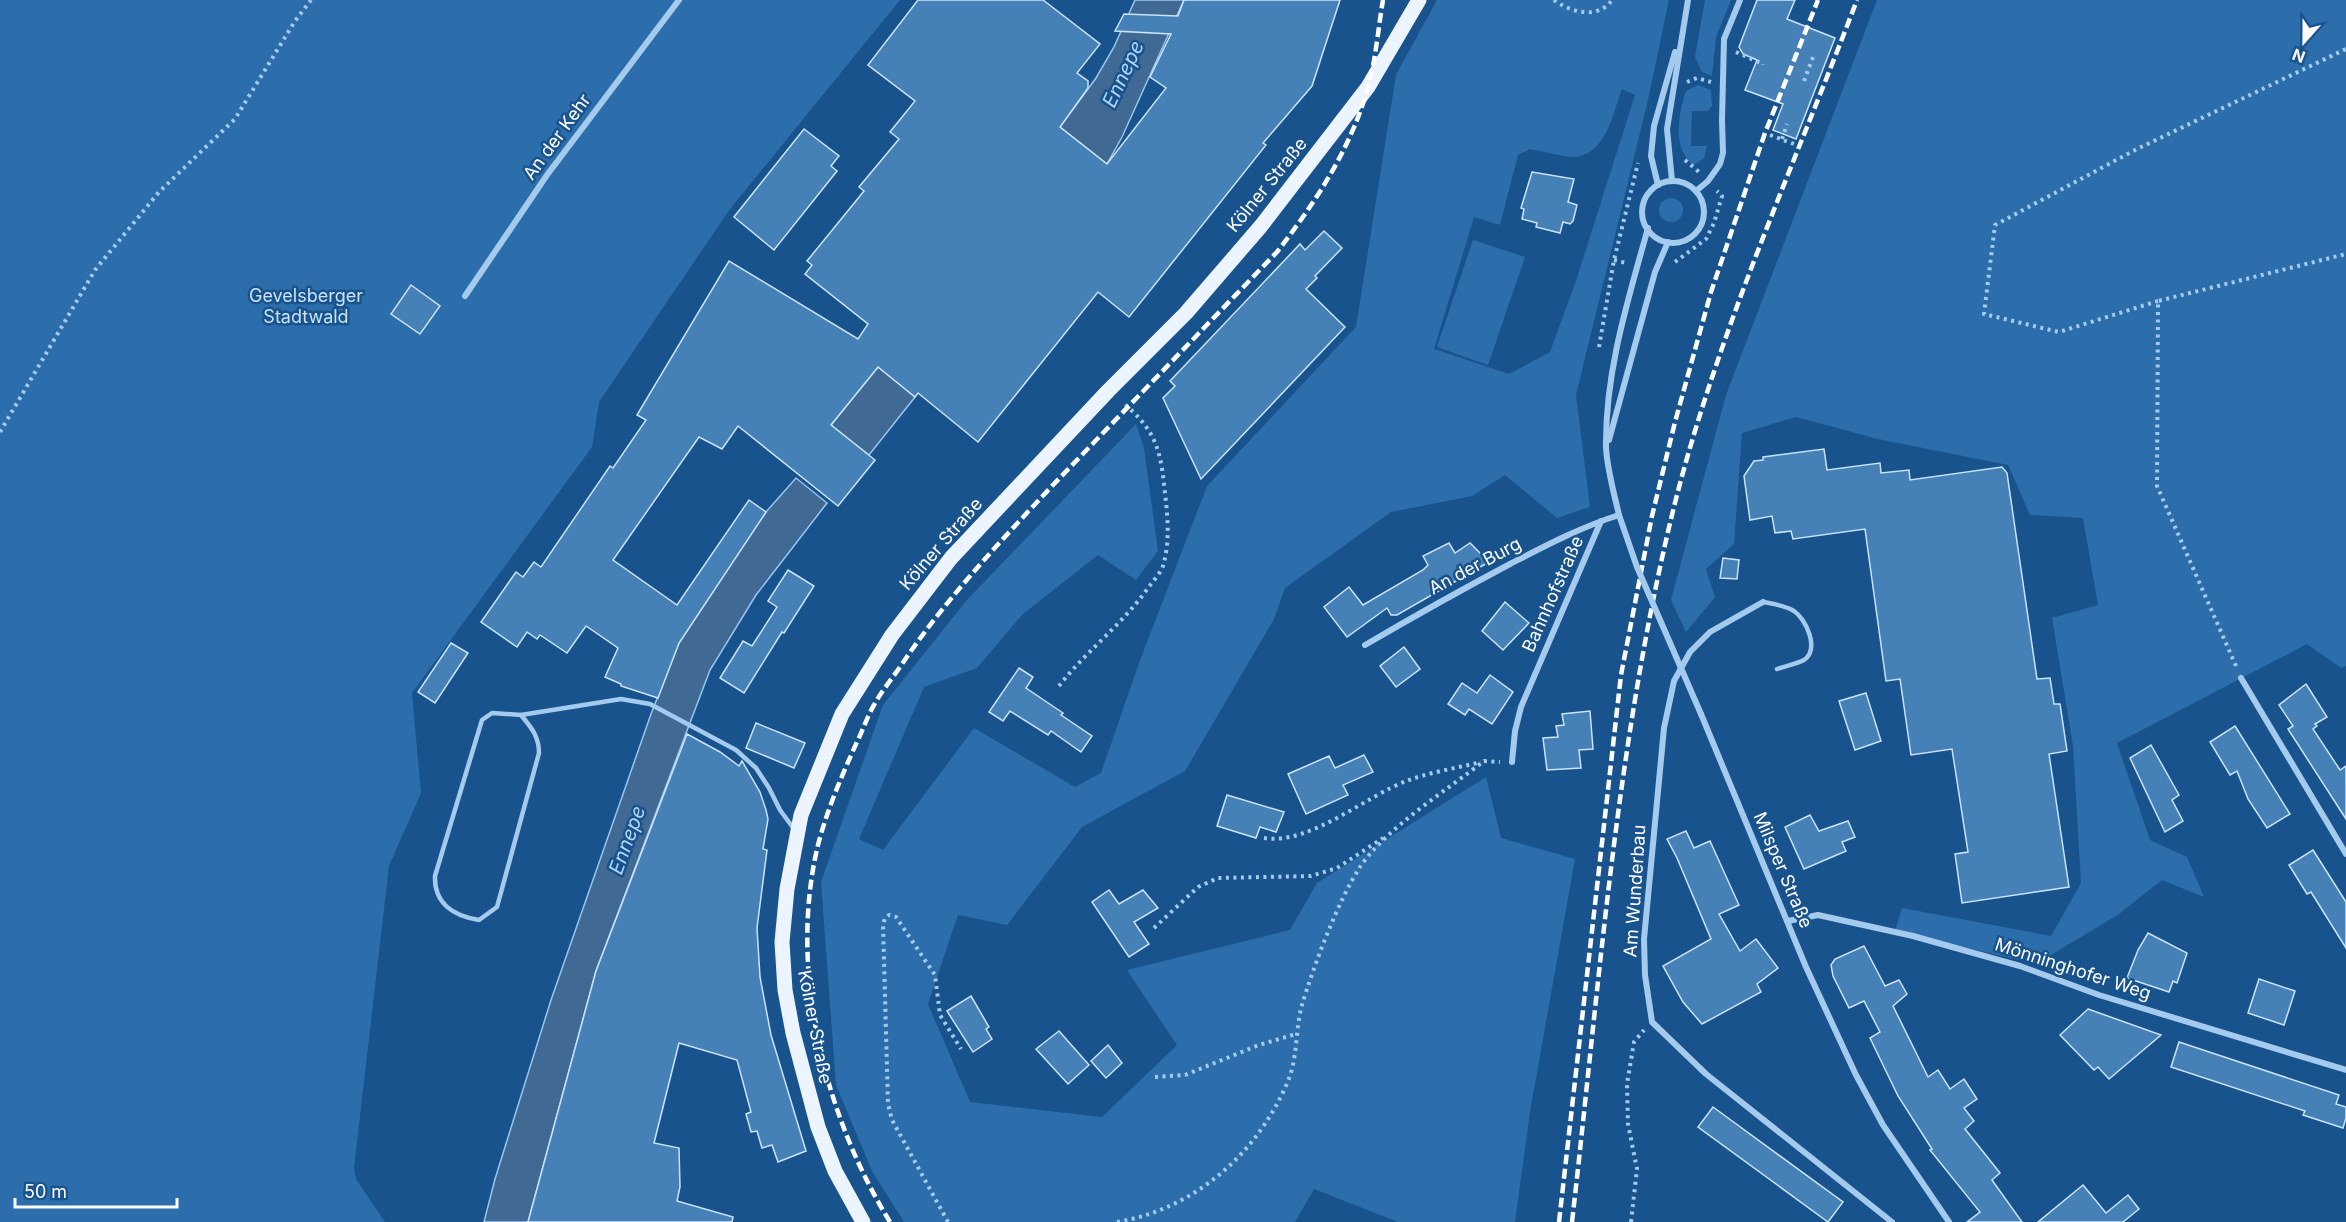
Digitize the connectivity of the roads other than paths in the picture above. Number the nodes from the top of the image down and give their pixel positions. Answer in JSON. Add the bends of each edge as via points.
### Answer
{"nodes":[{"id":1,"x":679,"y":0,"type":"edge"},
{"id":2,"x":1419,"y":0,"type":"edge"},
{"id":3,"x":1688,"y":0,"type":"edge"},
{"id":4,"x":1740,"y":0,"type":"edge"},
{"id":5,"x":1683,"y":28,"type":"junction"},
{"id":6,"x":1672,"y":181,"type":"junction"},
{"id":7,"x":1658,"y":185,"type":"junction"},
{"id":8,"x":1696,"y":191,"type":"junction"},
{"id":9,"x":1648,"y":228,"type":"junction"},
{"id":10,"x":1668,"y":242,"type":"junction"},
{"id":11,"x":465,"y":296,"type":"dead end"},
{"id":12,"x":1606,"y":448,"type":"junction"},
{"id":13,"x":1619,"y":515,"type":"junction"},
{"id":14,"x":1602,"y":520,"type":"junction"},
{"id":15,"x":1763,"y":602,"type":"joint"},
{"id":16,"x":1365,"y":645,"type":"dead end"},
{"id":17,"x":1777,"y":669,"type":"dead end"},
{"id":18,"x":2241,"y":678,"type":"road end"},
{"id":19,"x":521,"y":715,"type":"junction"},
{"id":20,"x":1512,"y":762,"type":"road end"},
{"id":21,"x":797,"y":833,"type":"junction"},
{"id":22,"x":2346,"y":854,"type":"edge"},
{"id":23,"x":1788,"y":921,"type":"junction"},
{"id":24,"x":2346,"y":1070,"type":"edge"},
{"id":25,"x":863,"y":1222,"type":"edge"},
{"id":26,"x":1892,"y":1222,"type":"edge"},
{"id":27,"x":1949,"y":1222,"type":"edge"}],
"edges":[{"from":1,"to":11,"type":"street","name":"An der Kehr","via":[[547,175]]},
{"from":2,"to":21,"type":"main road","name":"Kölner Straße","via":[[1368,87],[1261,226],[1186,313],[951,558],[892,635],[842,714]]},
{"from":3,"to":5,"type":"street"},
{"from":4,"to":8,"type":"street","via":[[1724,39],[1723,153],[1708,181]]},
{"from":5,"to":6,"type":"street","via":[[1667,129]]},
{"from":5,"to":7,"type":"street","via":[[1656,116],[1651,156]]},
{"from":6,"to":7,"type":"street"},
{"from":6,"to":8,"type":"street"},
{"from":7,"to":9,"type":"street","via":[[1650,191],[1643,210]]},
{"from":8,"to":10,"type":"street","via":[[1704,208],[1700,227],[1687,240]]},
{"from":9,"to":10,"type":"street"},
{"from":9,"to":12,"type":"street","via":[[1609,384]]},
{"from":10,"to":12,"type":"street","via":[[1655,272]]},
{"from":12,"to":13,"type":"street"},
{"from":13,"to":14,"type":"street","name":"Bahnhofstraße"},
{"from":13,"to":23,"type":"street","name":"Milsper Straße","bridge":true,"via":[[1637,567]]},
{"from":14,"to":16,"type":"street","name":"An der Burg","via":[[1462,589]]},
{"from":14,"to":20,"type":"street","name":"Bahnhofstraße","via":[[1521,707]]},
{"from":15,"to":17,"type":"lane","via":[[1797,613],[1807,626],[1811,645],[1805,659]]},
{"from":15,"to":26,"type":"street","name":"Am Wunderbau","via":[[1710,632],[1690,652],[1674,681],[1664,728],[1644,939],[1652,1022],[1706,1074]]},
{"from":18,"to":22,"type":"street"},
{"from":19,"to":19,"type":"lane","via":[[492,713],[482,720],[435,876],[441,903],[467,919],[479,920],[497,907],[539,753],[539,741]]},
{"from":19,"to":21,"type":"lane","via":[[621,699],[650,704],[736,750],[756,768]]},
{"from":21,"to":25,"type":"main road","name":"Kölner Straße","via":[[782,942],[785,990],[818,1127],[835,1171]]},
{"from":23,"to":24,"type":"street","name":"Mönninghofer Weg","via":[[1818,915],[1913,936]]},
{"from":23,"to":27,"type":"street","name":"Milsper Straße","via":[[1856,1075],[1883,1125]]}]}
